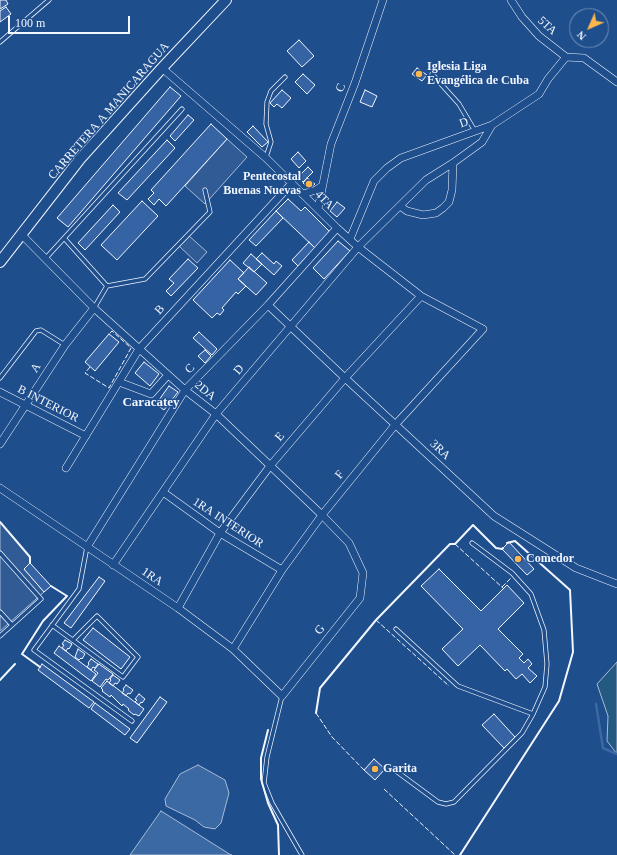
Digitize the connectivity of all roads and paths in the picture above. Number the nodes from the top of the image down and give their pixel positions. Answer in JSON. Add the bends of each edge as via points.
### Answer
{"nodes":[{"id":1,"x":49,"y":0,"type":"edge"},
{"id":2,"x":226,"y":0,"type":"edge"},
{"id":3,"x":383,"y":0,"type":"edge"},
{"id":4,"x":511,"y":0,"type":"edge"},
{"id":5,"x":0,"y":42,"type":"edge"},
{"id":6,"x":566,"y":57,"type":"junction"},
{"id":7,"x":162,"y":68,"type":"junction"},
{"id":8,"x":432,"y":74,"type":"dead end"},
{"id":9,"x":285,"y":77,"type":"dead end"},
{"id":10,"x":617,"y":82,"type":"edge"},
{"id":11,"x":182,"y":109,"type":"dead end"},
{"id":12,"x":492,"y":125,"type":"junction"},
{"id":13,"x":475,"y":131,"type":"junction"},
{"id":14,"x":266,"y":158,"type":"junction"},
{"id":15,"x":454,"y":162,"type":"junction"},
{"id":16,"x":292,"y":183,"type":"junction"},
{"id":17,"x":322,"y":186,"type":"junction"},
{"id":18,"x":205,"y":190,"type":"dead end"},
{"id":19,"x":303,"y":194,"type":"junction"},
{"id":20,"x":400,"y":206,"type":"junction"},
{"id":21,"x":318,"y":209,"type":"junction"},
{"id":22,"x":337,"y":228,"type":"junction"},
{"id":23,"x":22,"y":235,"type":"junction"},
{"id":24,"x":64,"y":238,"type":"junction"},
{"id":25,"x":350,"y":239,"type":"junction"},
{"id":26,"x":358,"y":246,"type":"junction"},
{"id":27,"x":45,"y":259,"type":"junction"},
{"id":28,"x":0,"y":262,"type":"edge"},
{"id":29,"x":107,"y":286,"type":"junction"},
{"id":30,"x":421,"y":296,"type":"junction"},
{"id":31,"x":268,"y":305,"type":"junction"},
{"id":32,"x":94,"y":308,"type":"junction"},
{"id":33,"x":290,"y":327,"type":"junction"},
{"id":34,"x":483,"y":329,"type":"joint"},
{"id":35,"x":65,"y":344,"type":"junction"},
{"id":36,"x":139,"y":349,"type":"junction"},
{"id":37,"x":168,"y":375,"type":"junction"},
{"id":38,"x":0,"y":378,"type":"edge"},
{"id":39,"x":345,"y":378,"type":"junction"},
{"id":40,"x":119,"y":382,"type":"junction"},
{"id":41,"x":185,"y":390,"type":"junction"},
{"id":42,"x":0,"y":392,"type":"edge"},
{"id":43,"x":25,"y":405,"type":"junction"},
{"id":44,"x":216,"y":414,"type":"junction"},
{"id":45,"x":396,"y":425,"type":"junction"},
{"id":46,"x":86,"y":436,"type":"junction"},
{"id":47,"x":0,"y":444,"type":"edge"},
{"id":48,"x":270,"y":466,"type":"junction"},
{"id":49,"x":66,"y":468,"type":"dead end"},
{"id":50,"x":0,"y":488,"type":"edge"},
{"id":51,"x":163,"y":492,"type":"junction"},
{"id":52,"x":322,"y":515,"type":"junction"},
{"id":53,"x":220,"y":533,"type":"junction"},
{"id":54,"x":472,"y":543,"type":"dead end"},
{"id":55,"x":87,"y":547,"type":"junction"},
{"id":56,"x":0,"y":553,"type":"edge"},
{"id":57,"x":113,"y":565,"type":"junction"},
{"id":58,"x":282,"y":570,"type":"junction"},
{"id":59,"x":363,"y":573,"type":"joint"},
{"id":60,"x":617,"y":584,"type":"edge"},
{"id":61,"x":178,"y":608,"type":"junction"},
{"id":62,"x":0,"y":612,"type":"edge"},
{"id":63,"x":12,"y":625,"type":"junction"},
{"id":64,"x":52,"y":625,"type":"junction"},
{"id":65,"x":396,"y":629,"type":"dead end"},
{"id":66,"x":0,"y":636,"type":"edge"},
{"id":67,"x":73,"y":640,"type":"junction"},
{"id":68,"x":234,"y":649,"type":"junction"},
{"id":69,"x":282,"y":696,"type":"junction"},
{"id":70,"x":533,"y":714,"type":"junction"},
{"id":71,"x":132,"y":721,"type":"dead end"},
{"id":72,"x":392,"y":768,"type":"dead end"},
{"id":73,"x":302,"y":855,"type":"edge"}],
"edges":[{"from":1,"to":5,"type":"lane"},
{"from":2,"to":7,"type":"main road","name":"CARRETERA A MANICARAGUA"},
{"from":3,"to":17,"type":"street","name":"C","via":[[331,144]]},
{"from":4,"to":6,"type":"street","name":"5TA","via":[[539,36]]},
{"from":6,"to":10,"type":"street","via":[[584,58]]},
{"from":6,"to":12,"type":"street","name":"D","via":[[539,94]]},
{"from":7,"to":14,"type":"street","name":"4TA"},
{"from":7,"to":23,"type":"main road","name":"CARRETERA A MANICARAGUA","via":[[80,159]]},
{"from":8,"to":13,"type":"lane","via":[[459,104]]},
{"from":9,"to":14,"type":"lane","via":[[271,91],[267,102],[266,124],[271,142]]},
{"from":11,"to":24,"type":"lane"},
{"from":12,"to":13,"type":"street","name":"D"},
{"from":12,"to":15,"type":"street","name":"D","via":[[482,142]]},
{"from":13,"to":25,"type":"street","name":"D","via":[[401,158],[387,168],[374,181]]},
{"from":14,"to":16,"type":"street","name":"4TA"},
{"from":15,"to":20,"type":"street","name":"D","via":[[426,180]]},
{"from":15,"to":20,"type":"street","via":[[452,190],[449,202],[443,208],[436,213],[423,215]]},
{"from":16,"to":19,"type":"street","name":"4TA"},
{"from":16,"to":36,"type":"street","name":"B"},
{"from":17,"to":19,"type":"street"},
{"from":17,"to":21,"type":"street","name":"C"},
{"from":18,"to":29,"type":"lane","via":[[210,212],[144,279]]},
{"from":19,"to":21,"type":"street","name":"4TA"},
{"from":20,"to":26,"type":"street","name":"D"},
{"from":21,"to":22,"type":"street","name":"4TA"},
{"from":22,"to":25,"type":"street","name":"4TA"},
{"from":22,"to":31,"type":"street","name":"C"},
{"from":23,"to":27,"type":"street","name":"2DA"},
{"from":23,"to":28,"type":"main road","name":"CARRETERA A MANICARAGUA"},
{"from":24,"to":27,"type":"lane"},
{"from":24,"to":29,"type":"lane"},
{"from":25,"to":26,"type":"street","name":"4TA"},
{"from":26,"to":30,"type":"street","name":"4TA"},
{"from":26,"to":33,"type":"street","name":"D"},
{"from":27,"to":32,"type":"street","name":"2DA"},
{"from":29,"to":32,"type":"lane"},
{"from":30,"to":34,"type":"street","name":"4TA"},
{"from":30,"to":39,"type":"street","name":"E"},
{"from":31,"to":33,"type":"street","name":"3RA"},
{"from":31,"to":41,"type":"street","name":"C"},
{"from":32,"to":35,"type":"street","name":"A"},
{"from":32,"to":36,"type":"street","name":"2DA"},
{"from":33,"to":39,"type":"street","name":"3RA"},
{"from":33,"to":44,"type":"street","name":"D"},
{"from":34,"to":45,"type":"street","name":"F"},
{"from":35,"to":38,"type":"lane","via":[[41,330],[36,331]]},
{"from":35,"to":43,"type":"street","name":"A"},
{"from":36,"to":37,"type":"street","name":"2DA"},
{"from":36,"to":40,"type":"street","name":"B"},
{"from":37,"to":40,"type":"street","via":[[151,394]]},
{"from":37,"to":41,"type":"street","name":"2DA"},
{"from":39,"to":45,"type":"street","name":"3RA"},
{"from":39,"to":48,"type":"street","name":"E"},
{"from":40,"to":46,"type":"street","name":"B"},
{"from":41,"to":44,"type":"street","name":"2DA"},
{"from":41,"to":55,"type":"street","name":"C"},
{"from":42,"to":43,"type":"street","name":"B INTERIOR"},
{"from":43,"to":46,"type":"street","name":"B INTERIOR"},
{"from":43,"to":47,"type":"street","name":"A"},
{"from":44,"to":48,"type":"street","name":"2DA"},
{"from":44,"to":51,"type":"street","name":"D"},
{"from":45,"to":52,"type":"street","name":"F"},
{"from":45,"to":60,"type":"street","name":"3RA","via":[[494,516],[576,568]]},
{"from":46,"to":49,"type":"street","name":"B"},
{"from":48,"to":52,"type":"street","name":"2DA"},
{"from":48,"to":53,"type":"street","name":"E"},
{"from":50,"to":55,"type":"street","name":"1RA"},
{"from":51,"to":53,"type":"street","name":"1RA INTERIOR"},
{"from":51,"to":57,"type":"street","name":"D"},
{"from":52,"to":58,"type":"street","name":"F"},
{"from":52,"to":59,"type":"street","name":"2DA","via":[[349,543]]},
{"from":53,"to":58,"type":"street","name":"1RA INTERIOR"},
{"from":53,"to":61,"type":"street","name":"E"},
{"from":54,"to":70,"type":"lane","via":[[512,572],[531,594],[544,630],[547,664],[545,687]]},
{"from":55,"to":57,"type":"street","name":"1RA"},
{"from":55,"to":64,"type":"lane","via":[[79,589]]},
{"from":56,"to":63,"type":"lane","via":[[41,599]]},
{"from":57,"to":61,"type":"street","name":"1RA"},
{"from":58,"to":68,"type":"street","name":"F"},
{"from":59,"to":69,"type":"street","name":"G","via":[[360,598]]},
{"from":61,"to":68,"type":"street","name":"1RA"},
{"from":62,"to":63,"type":"lane"},
{"from":63,"to":66,"type":"lane"},
{"from":64,"to":67,"type":"lane"},
{"from":64,"to":71,"type":"lane","via":[[34,650]]},
{"from":65,"to":70,"type":"lane","via":[[458,686]]},
{"from":67,"to":67,"type":"lane","via":[[123,677],[138,657],[97,616]]},
{"from":68,"to":69,"type":"street","name":"1RA"},
{"from":69,"to":73,"type":"lane","via":[[266,757],[264,783],[272,803]]},
{"from":70,"to":72,"type":"lane","via":[[522,733],[454,802],[438,802]]}]}
